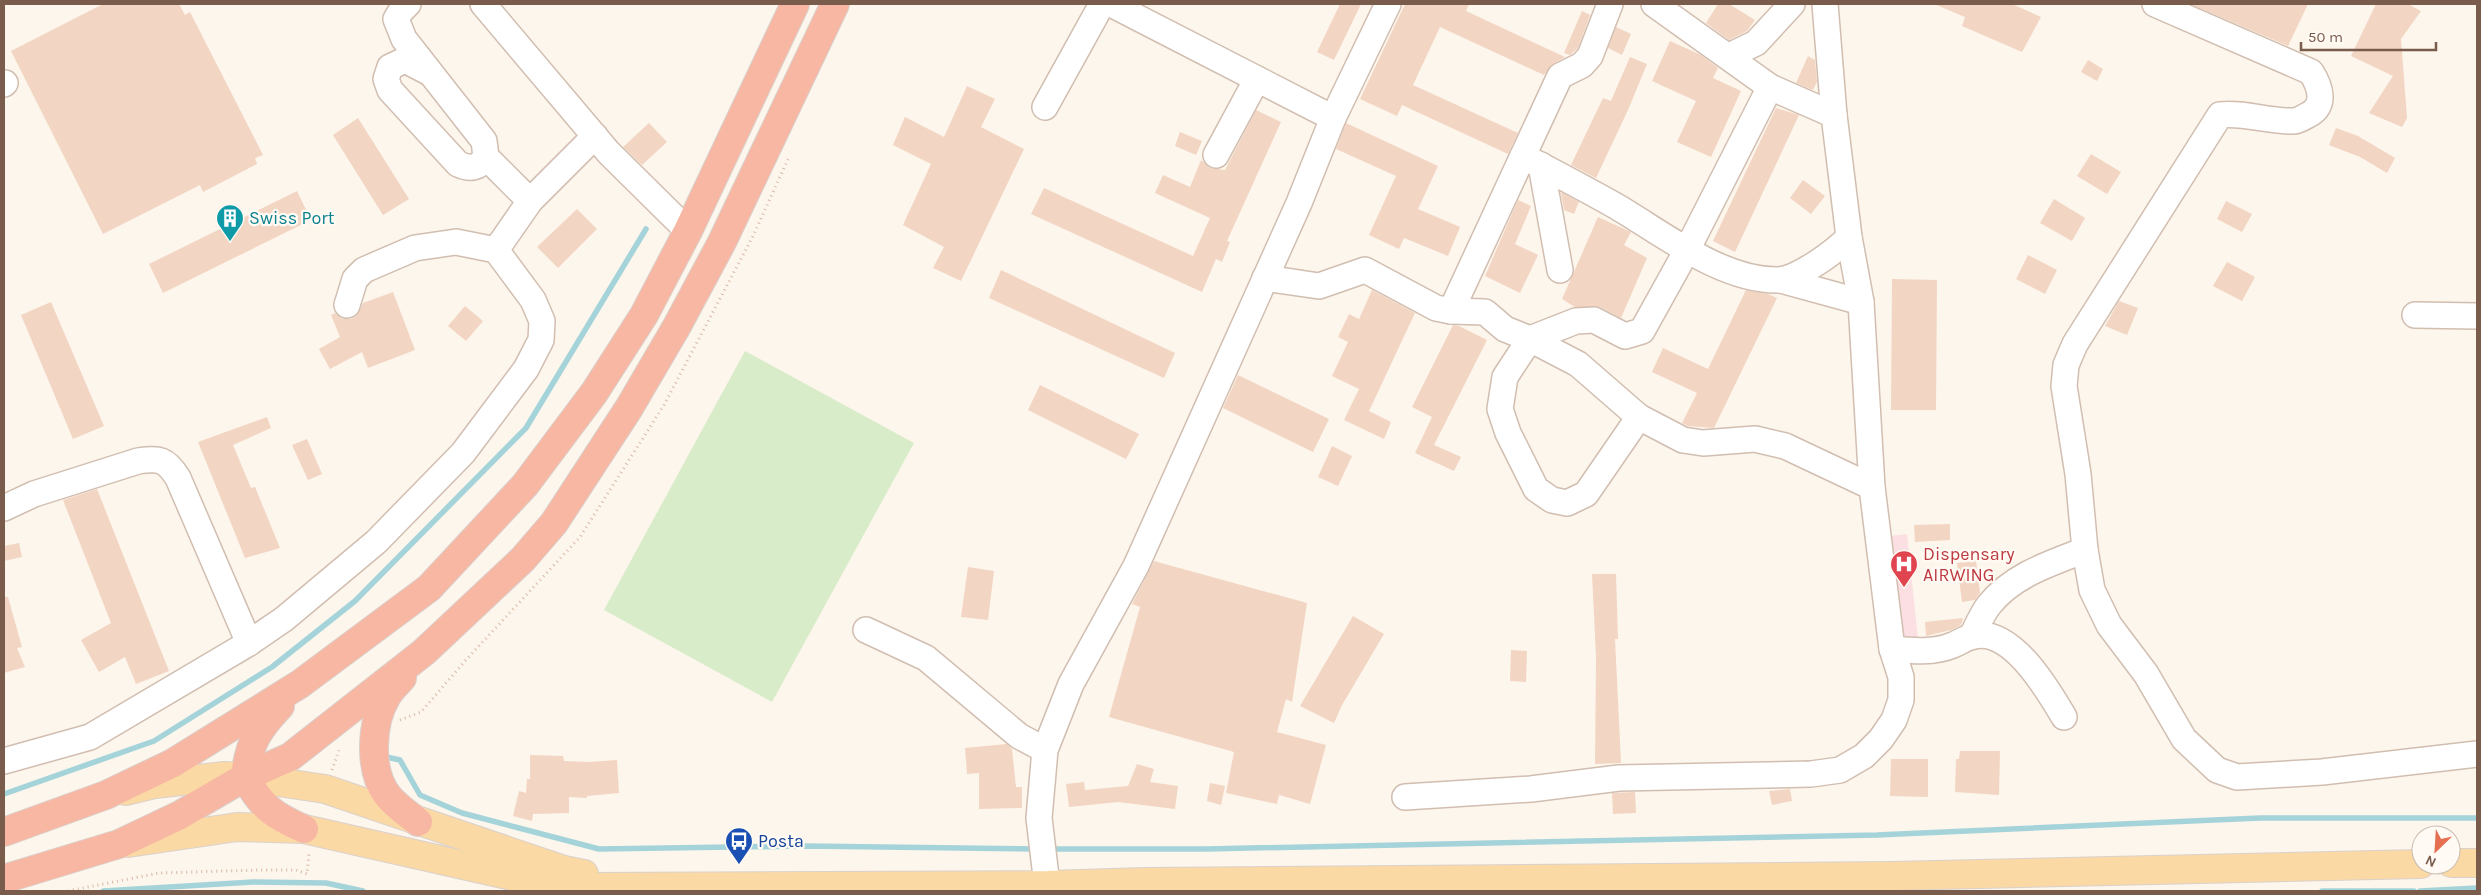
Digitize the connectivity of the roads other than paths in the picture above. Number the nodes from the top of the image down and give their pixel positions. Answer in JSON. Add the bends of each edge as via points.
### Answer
{"nodes":[{"id":1,"x":408,"y":4,"type":"edge"},
{"id":2,"x":483,"y":4,"type":"edge"},
{"id":3,"x":795,"y":4,"type":"edge"},
{"id":4,"x":835,"y":4,"type":"edge"},
{"id":5,"x":1102,"y":4,"type":"edge"},
{"id":6,"x":1111,"y":4,"type":"edge"},
{"id":7,"x":1388,"y":4,"type":"edge"},
{"id":8,"x":1610,"y":4,"type":"edge"},
{"id":9,"x":1654,"y":4,"type":"edge"},
{"id":10,"x":1792,"y":4,"type":"edge"},
{"id":11,"x":1825,"y":4,"type":"edge"},
{"id":12,"x":2155,"y":4,"type":"edge"},
{"id":13,"x":1729,"y":56,"type":"junction"},
{"id":14,"x":432,"y":74,"type":"junction"},
{"id":15,"x":1257,"y":78,"type":"junction"},
{"id":16,"x":1770,"y":87,"type":"junction"},
{"id":17,"x":1045,"y":107,"type":"dead end"},
{"id":18,"x":1834,"y":115,"type":"junction"},
{"id":19,"x":1333,"y":118,"type":"junction"},
{"id":20,"x":595,"y":136,"type":"junction"},
{"id":21,"x":1216,"y":155,"type":"dead end"},
{"id":22,"x":1532,"y":160,"type":"junction"},
{"id":23,"x":483,"y":162,"type":"junction"},
{"id":24,"x":530,"y":201,"type":"junction"},
{"id":25,"x":688,"y":232,"type":"junction"},
{"id":26,"x":1849,"y":237,"type":"junction"},
{"id":27,"x":496,"y":250,"type":"junction"},
{"id":28,"x":1687,"y":250,"type":"junction"},
{"id":29,"x":1560,"y":270,"type":"dead end"},
{"id":30,"x":1265,"y":278,"type":"junction"},
{"id":31,"x":1781,"y":280,"type":"junction"},
{"id":32,"x":1861,"y":302,"type":"junction"},
{"id":33,"x":347,"y":305,"type":"dead end"},
{"id":34,"x":1451,"y":311,"type":"junction"},
{"id":35,"x":2415,"y":315,"type":"dead end"},
{"id":36,"x":2477,"y":316,"type":"edge"},
{"id":37,"x":1530,"y":339,"type":"junction"},
{"id":38,"x":1639,"y":417,"type":"junction"},
{"id":39,"x":1872,"y":487,"type":"junction"},
{"id":40,"x":4,"y":508,"type":"edge"},
{"id":41,"x":2085,"y":550,"type":"junction"},
{"id":42,"x":866,"y":630,"type":"dead end"},
{"id":43,"x":1972,"y":636,"type":"junction"},
{"id":44,"x":249,"y":643,"type":"junction"},
{"id":45,"x":1892,"y":649,"type":"junction"},
{"id":46,"x":424,"y":652,"type":"junction"},
{"id":47,"x":300,"y":684,"type":"junction"},
{"id":48,"x":2064,"y":717,"type":"dead end"},
{"id":49,"x":1045,"y":750,"type":"junction"},
{"id":50,"x":2477,"y":754,"type":"edge"},
{"id":51,"x":4,"y":761,"type":"edge"},
{"id":52,"x":244,"y":777,"type":"junction"},
{"id":53,"x":106,"y":795,"type":"junction"},
{"id":54,"x":1405,"y":797,"type":"dead end"},
{"id":55,"x":418,"y":822,"type":"junction"},
{"id":56,"x":304,"y":828,"type":"junction"},
{"id":57,"x":4,"y":832,"type":"edge"},
{"id":58,"x":119,"y":844,"type":"junction"},
{"id":59,"x":2461,"y":863,"type":"edge"},
{"id":60,"x":2477,"y":863,"type":"edge"},
{"id":61,"x":2411,"y":864,"type":"edge"},
{"id":62,"x":4,"y":879,"type":"edge"},
{"id":63,"x":1911,"y":883,"type":"edge"},
{"id":64,"x":1646,"y":885,"type":"edge"},
{"id":65,"x":1047,"y":886,"type":"junction"},
{"id":66,"x":1266,"y":886,"type":"edge"},
{"id":67,"x":542,"y":887,"type":"edge"},
{"id":68,"x":647,"y":887,"type":"junction"},
{"id":69,"x":858,"y":888,"type":"edge"}],
"edges":[{"from":1,"to":14,"type":"lane","via":[[396,19],[404,40]]},
{"from":2,"to":20,"type":"lane"},
{"from":3,"to":25,"type":"highway"},
{"from":4,"to":46,"type":"highway","via":[[722,242],[629,408],[554,523],[522,559]]},
{"from":5,"to":17,"type":"lane"},
{"from":6,"to":15,"type":"lane"},
{"from":7,"to":19,"type":"lane"},
{"from":8,"to":22,"type":"lane","via":[[1590,56],[1582,66],[1560,76]]},
{"from":9,"to":13,"type":"lane"},
{"from":10,"to":13,"type":"lane","via":[[1756,43]]},
{"from":11,"to":18,"type":"lane"},
{"from":12,"to":41,"type":"lane","via":[[2311,72],[2320,86],[2321,101],[2314,112],[2295,121],[2220,115],[2075,344],[2066,365],[2064,386],[2078,474]]},
{"from":13,"to":16,"type":"lane"},
{"from":14,"to":23,"type":"lane","via":[[484,141]]},
{"from":14,"to":23,"type":"lane","via":[[405,60],[390,67],[386,79],[390,90],[458,164],[468,168]]},
{"from":15,"to":19,"type":"lane"},
{"from":15,"to":21,"type":"lane"},
{"from":16,"to":18,"type":"lane"},
{"from":16,"to":28,"type":"lane"},
{"from":18,"to":26,"type":"lane"},
{"from":19,"to":30,"type":"lane"},
{"from":20,"to":24,"type":"lane"},
{"from":20,"to":25,"type":"lane"},
{"from":22,"to":28,"type":"lane"},
{"from":22,"to":29,"type":"lane"},
{"from":22,"to":34,"type":"lane"},
{"from":23,"to":24,"type":"lane","via":[[505,177]]},
{"from":24,"to":27,"type":"lane"},
{"from":25,"to":47,"type":"highway","via":[[644,315],[599,385],[525,485],[429,588]]},
{"from":26,"to":31,"type":"lane","via":[[1814,265]]},
{"from":26,"to":32,"type":"lane"},
{"from":27,"to":33,"type":"lane","via":[[456,242],[415,248],[364,270],[356,279]]},
{"from":27,"to":44,"type":"lane","via":[[533,300],[542,321],[540,340],[526,369],[463,453],[376,542],[284,619]]},
{"from":28,"to":31,"type":"lane","via":[[1729,270],[1760,279]]},
{"from":28,"to":37,"type":"lane","via":[[1642,331],[1625,336],[1594,320],[1576,321]]},
{"from":30,"to":34,"type":"lane","via":[[1319,286],[1365,270],[1436,308]]},
{"from":30,"to":49,"type":"lane","via":[[1136,566],[1071,684]]},
{"from":31,"to":32,"type":"lane"},
{"from":32,"to":39,"type":"lane"},
{"from":34,"to":37,"type":"lane","via":[[1485,312],[1505,329]]},
{"from":35,"to":36,"type":"lane"},
{"from":37,"to":38,"type":"lane","via":[[1578,364]]},
{"from":37,"to":38,"type":"lane","via":[[1505,377],[1500,409],[1536,490],[1552,500],[1567,503],[1586,494]]},
{"from":38,"to":39,"type":"lane","via":[[1684,440],[1703,443],[1755,439],[1785,446]]},
{"from":39,"to":45,"type":"lane"},
{"from":40,"to":44,"type":"lane","via":[[34,494],[138,461],[156,459],[169,464],[178,478]]},
{"from":41,"to":43,"type":"lane","via":[[2031,571],[2008,584],[1988,606]]},
{"from":41,"to":50,"type":"lane","via":[[2092,590],[2108,625],[2146,674],[2184,739],[2217,770],[2238,777],[2322,772]]},
{"from":42,"to":49,"type":"lane","via":[[926,658],[1019,736]]},
{"from":43,"to":45,"type":"lane","via":[[1953,646],[1924,652]]},
{"from":43,"to":48,"type":"lane","via":[[1987,636],[2004,642],[2039,676]]},
{"from":44,"to":51,"type":"lane","via":[[90,737]]},
{"from":45,"to":54,"type":"lane","via":[[1901,677],[1902,700],[1894,720],[1864,756],[1840,770],[1810,774],[1619,778],[1531,789]]},
{"from":46,"to":52,"type":"highway","via":[[290,757]]},
{"from":46,"to":55,"type":"highway","via":[[387,697],[375,729],[374,754],[378,778],[388,796]]},
{"from":47,"to":52,"type":"highway","via":[[262,724],[251,743]]},
{"from":47,"to":53,"type":"highway","via":[[173,763]]},
{"from":49,"to":65,"type":"lane","via":[[1039,818]]},
{"from":52,"to":53,"type":"main road","via":[[224,776],[155,784]]},
{"from":52,"to":55,"type":"main road","via":[[325,789]]},
{"from":52,"to":56,"type":"highway","via":[[258,799],[278,818]]},
{"from":52,"to":58,"type":"highway","via":[[180,815]]},
{"from":53,"to":57,"type":"highway"},
{"from":55,"to":68,"type":"main road","via":[[564,870]]},
{"from":56,"to":58,"type":"main road","via":[[237,827]]},
{"from":56,"to":67,"type":"main road"},
{"from":58,"to":62,"type":"highway"},
{"from":59,"to":60,"type":"main road"},
{"from":61,"to":63,"type":"main road"},
{"from":63,"to":64,"type":"main road"},
{"from":64,"to":66,"type":"main road"},
{"from":65,"to":66,"type":"main road"},
{"from":65,"to":69,"type":"main road"},
{"from":67,"to":68,"type":"main road"},
{"from":68,"to":69,"type":"main road"}]}
